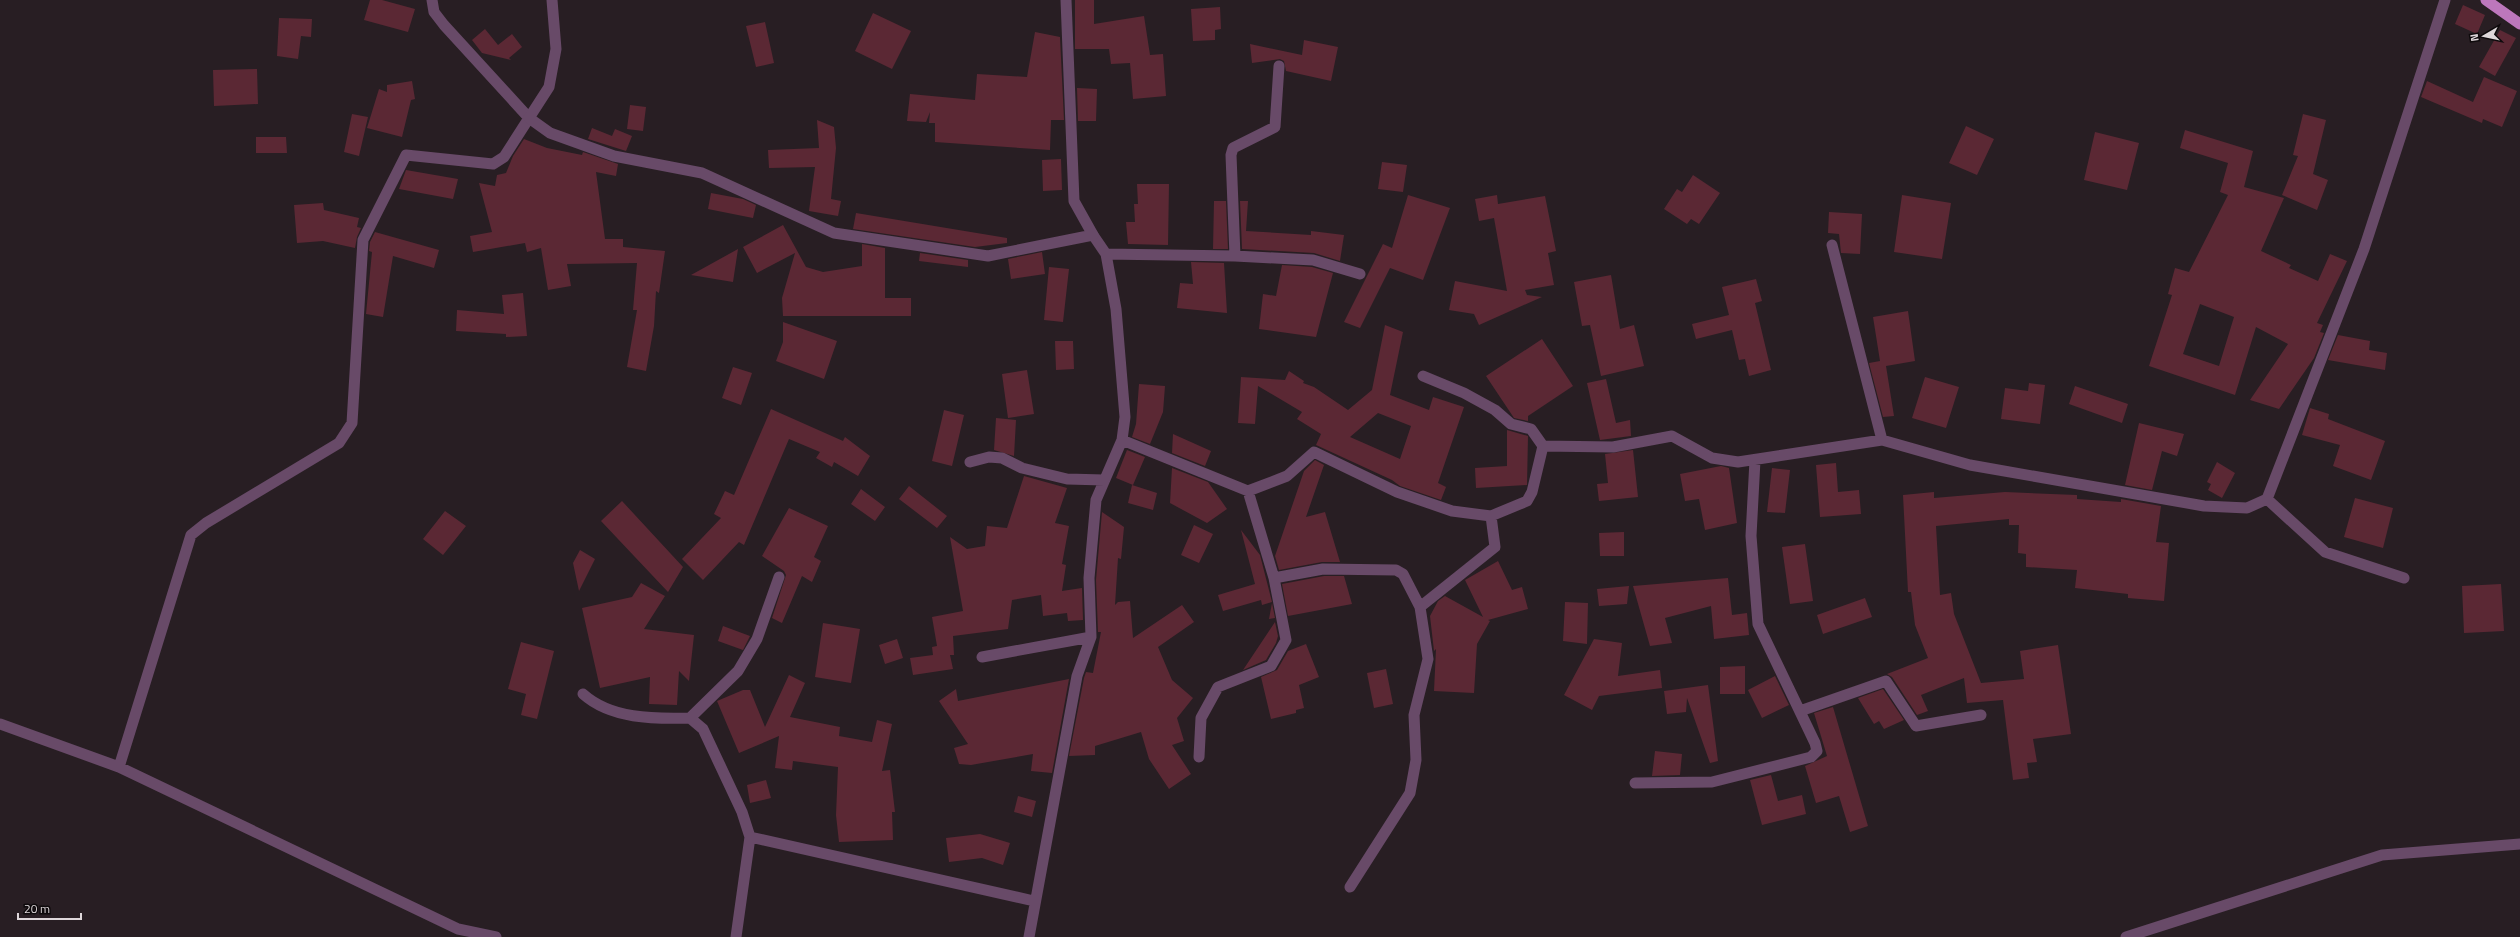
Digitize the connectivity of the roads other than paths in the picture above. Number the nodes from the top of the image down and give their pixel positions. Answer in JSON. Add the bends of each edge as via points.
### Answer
{"nodes":[{"id":1,"x":432,"y":0,"type":"edge"},
{"id":2,"x":552,"y":0,"type":"edge"},
{"id":3,"x":1066,"y":0,"type":"edge"},
{"id":4,"x":2445,"y":0,"type":"edge"},
{"id":5,"x":2486,"y":0,"type":"edge"},
{"id":6,"x":2520,"y":24,"type":"edge"},
{"id":7,"x":1279,"y":66,"type":"dead end"},
{"id":8,"x":529,"y":118,"type":"junction"},
{"id":9,"x":1093,"y":235,"type":"junction"},
{"id":10,"x":1832,"y":245,"type":"dead end"},
{"id":11,"x":1106,"y":254,"type":"junction"},
{"id":12,"x":1235,"y":256,"type":"junction"},
{"id":13,"x":1360,"y":274,"type":"dead end"},
{"id":14,"x":1423,"y":376,"type":"dead end"},
{"id":15,"x":1122,"y":440,"type":"junction"},
{"id":16,"x":1882,"y":440,"type":"junction"},
{"id":17,"x":1542,"y":446,"type":"junction"},
{"id":18,"x":1755,"y":460,"type":"junction"},
{"id":19,"x":970,"y":462,"type":"dead end"},
{"id":20,"x":1104,"y":480,"type":"junction"},
{"id":21,"x":1248,"y":491,"type":"junction"},
{"id":22,"x":2267,"y":498,"type":"junction"},
{"id":23,"x":1491,"y":516,"type":"junction"},
{"id":24,"x":779,"y":576,"type":"dead end"},
{"id":25,"x":1274,"y":578,"type":"junction"},
{"id":26,"x":2404,"y":578,"type":"dead end"},
{"id":27,"x":1420,"y":607,"type":"junction"},
{"id":28,"x":1091,"y":637,"type":"junction"},
{"id":29,"x":982,"y":657,"type":"dead end"},
{"id":30,"x":583,"y":694,"type":"dead end"},
{"id":31,"x":1800,"y":711,"type":"junction"},
{"id":32,"x":1981,"y":715,"type":"dead end"},
{"id":33,"x":690,"y":718,"type":"junction"},
{"id":34,"x":0,"y":724,"type":"edge"},
{"id":35,"x":1199,"y":757,"type":"dead end"},
{"id":36,"x":119,"y":767,"type":"junction"},
{"id":37,"x":1635,"y":783,"type":"dead end"},
{"id":38,"x":750,"y":837,"type":"junction"},
{"id":39,"x":2520,"y":844,"type":"edge"},
{"id":40,"x":1350,"y":886,"type":"dead end"},
{"id":41,"x":1034,"y":901,"type":"junction"},
{"id":42,"x":496,"y":937,"type":"edge"},
{"id":43,"x":736,"y":937,"type":"edge"},
{"id":44,"x":1028,"y":937,"type":"edge"},
{"id":45,"x":2126,"y":937,"type":"edge"}],
"edges":[{"from":1,"to":8,"type":"street","via":[[434,12],[444,25]]},
{"from":2,"to":8,"type":"street","via":[[556,49],[549,87]]},
{"from":3,"to":9,"type":"street","via":[[1074,201]]},
{"from":4,"to":22,"type":"street","via":[[2364,249]]},
{"from":5,"to":6,"type":"highway"},
{"from":7,"to":12,"type":"street","via":[[1275,127],[1233,148],[1231,155]]},
{"from":8,"to":9,"type":"street","via":[[550,133],[614,156],[702,173],[834,233],[988,256]]},
{"from":8,"to":36,"type":"street","via":[[504,157],[493,164],[406,155],[363,240],[352,423],[339,443],[206,523],[191,535]]},
{"from":9,"to":11,"type":"street"},
{"from":10,"to":16,"type":"street"},
{"from":11,"to":12,"type":"street"},
{"from":11,"to":15,"type":"street","via":[[1116,309],[1121,362],[1125,417]]},
{"from":12,"to":13,"type":"street","via":[[1313,260]]},
{"from":14,"to":17,"type":"street","via":[[1464,393],[1495,410],[1511,424],[1531,429]]},
{"from":15,"to":20,"type":"street"},
{"from":15,"to":21,"type":"street"},
{"from":16,"to":18,"type":"street"},
{"from":16,"to":22,"type":"street","via":[[1970,465],[2204,506],[2247,508]]},
{"from":17,"to":18,"type":"street","via":[[1613,447],[1672,436],[1712,458],[1738,462]]},
{"from":17,"to":23,"type":"street","via":[[1532,492],[1527,500]]},
{"from":18,"to":31,"type":"street","via":[[1751,536],[1758,624]]},
{"from":19,"to":20,"type":"street","via":[[989,457],[1002,458],[1022,468],[1067,479]]},
{"from":20,"to":28,"type":"street","via":[[1096,500],[1091,538]]},
{"from":21,"to":23,"type":"street","via":[[1288,476],[1314,452],[1397,492],[1452,511]]},
{"from":21,"to":25,"type":"street"},
{"from":22,"to":26,"type":"street","via":[[2325,552]]},
{"from":23,"to":27,"type":"street","via":[[1495,547]]},
{"from":24,"to":33,"type":"street","via":[[757,639],[738,671]]},
{"from":25,"to":27,"type":"street","via":[[1323,569],[1396,570],[1403,574]]},
{"from":25,"to":35,"type":"street","via":[[1286,640],[1271,666],[1218,687],[1201,718]]},
{"from":27,"to":40,"type":"street","via":[[1428,659],[1414,715],[1416,760],[1410,793]]},
{"from":28,"to":29,"type":"street"},
{"from":28,"to":41,"type":"street","via":[[1078,676]]},
{"from":30,"to":33,"type":"street","via":[[595,704],[613,712],[662,719]]},
{"from":31,"to":32,"type":"street","via":[[1886,681],[1916,726]]},
{"from":31,"to":37,"type":"street","via":[[1817,751],[1811,756],[1712,782]]},
{"from":33,"to":38,"type":"street","via":[[703,729],[742,812]]},
{"from":34,"to":36,"type":"street"},
{"from":36,"to":42,"type":"street","via":[[458,929]]},
{"from":38,"to":41,"type":"street"},
{"from":38,"to":43,"type":"street"},
{"from":39,"to":45,"type":"street","via":[[2382,855]]},
{"from":41,"to":44,"type":"street"}]}
